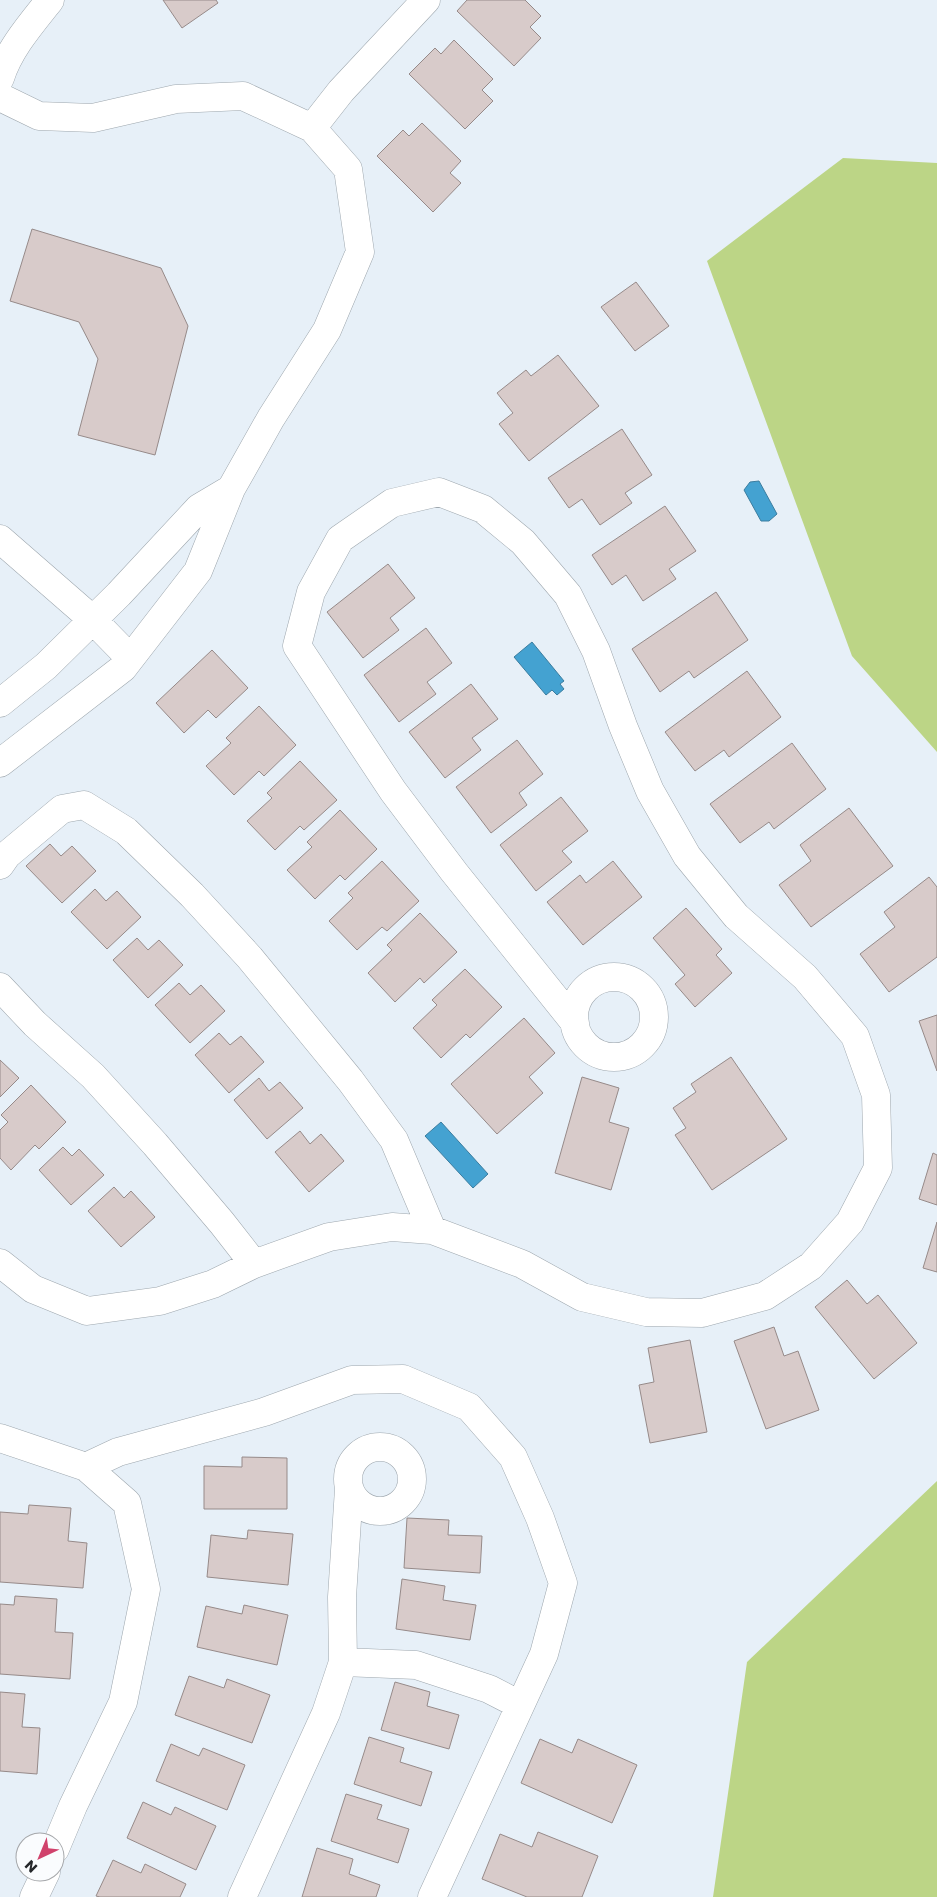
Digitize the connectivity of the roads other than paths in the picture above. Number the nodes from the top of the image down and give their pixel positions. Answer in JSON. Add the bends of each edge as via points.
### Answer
{"nodes":[{"id":1,"x":50,"y":0,"type":"edge"},
{"id":2,"x":426,"y":0,"type":"edge"},
{"id":3,"x":0,"y":78,"type":"edge"},
{"id":4,"x":0,"y":97,"type":"edge"},
{"id":5,"x":312,"y":128,"type":"junction"},
{"id":6,"x":231,"y":489,"type":"junction"},
{"id":7,"x":0,"y":539,"type":"edge"},
{"id":8,"x":93,"y":620,"type":"junction"},
{"id":9,"x":130,"y":658,"type":"junction"},
{"id":10,"x":0,"y":703,"type":"edge"},
{"id":11,"x":0,"y":763,"type":"edge"},
{"id":12,"x":0,"y":865,"type":"edge"},
{"id":13,"x":531,"y":967,"type":"junction"},
{"id":14,"x":593,"y":983,"type":"junction"},
{"id":15,"x":0,"y":987,"type":"edge"},
{"id":16,"x":575,"y":1023,"type":"junction"},
{"id":17,"x":432,"y":1230,"type":"junction"},
{"id":18,"x":0,"y":1263,"type":"edge"},
{"id":19,"x":254,"y":1264,"type":"junction"},
{"id":20,"x":0,"y":1438,"type":"edge"},
{"id":21,"x":86,"y":1467,"type":"junction"},
{"id":22,"x":349,"y":1489,"type":"junction"},
{"id":23,"x":372,"y":1511,"type":"junction"},
{"id":24,"x":344,"y":1556,"type":"junction"},
{"id":25,"x":343,"y":1662,"type":"junction"},
{"id":26,"x":520,"y":1705,"type":"junction"},
{"id":27,"x":62,"y":1832,"type":"edge"},
{"id":28,"x":41,"y":1882,"type":"edge"},
{"id":29,"x":34,"y":1897,"type":"edge"},
{"id":30,"x":242,"y":1897,"type":"edge"},
{"id":31,"x":432,"y":1897,"type":"edge"}],
"edges":[{"from":1,"to":3,"type":"street","via":[[25,30]]},
{"from":2,"to":5,"type":"street","via":[[341,90]]},
{"from":4,"to":5,"type":"street","via":[[39,116],[93,118],[176,99],[243,96]]},
{"from":5,"to":6,"type":"street","via":[[348,169],[360,252],[327,330]]},
{"from":6,"to":8,"type":"street","via":[[199,508]]},
{"from":6,"to":9,"type":"street","via":[[198,571]]},
{"from":7,"to":8,"type":"street"},
{"from":8,"to":9,"type":"street"},
{"from":8,"to":10,"type":"street","via":[[46,666]]},
{"from":9,"to":11,"type":"street","via":[[123,668]]},
{"from":12,"to":17,"type":"street","via":[[7,855],[62,809],[84,805],[126,831],[250,958],[350,1080],[394,1140]]},
{"from":13,"to":14,"type":"street","via":[[567,985]]},
{"from":13,"to":16,"type":"street"},
{"from":13,"to":17,"type":"street","via":[[393,791],[297,646],[311,592],[340,539],[392,503],[439,492],[483,509],[523,542],[568,595],[596,651],[650,791],[687,856],[736,916],[805,977],[855,1036],[876,1095],[878,1168],[850,1222],[811,1266],[765,1296],[702,1313],[646,1312],[582,1297],[522,1264]]},
{"from":14,"to":16,"type":"street","via":[[576,1003]]},
{"from":14,"to":16,"type":"street","via":[[618,977],[631,980],[642,988],[654,1010],[650,1036],[630,1054],[604,1056],[582,1041]]},
{"from":15,"to":19,"type":"street","via":[[92,1076],[149,1137]]},
{"from":17,"to":19,"type":"street","via":[[392,1228],[329,1237]]},
{"from":18,"to":19,"type":"street","via":[[33,1289],[87,1311],[160,1301],[213,1284]]},
{"from":20,"to":21,"type":"street"},
{"from":21,"to":26,"type":"street","via":[[118,1452],[264,1412],[352,1380],[403,1379],[468,1407],[513,1457],[540,1518],[563,1583],[544,1654]]},
{"from":21,"to":27,"type":"street","via":[[127,1503],[146,1589],[123,1702]]},
{"from":22,"to":23,"type":"street","via":[[354,1499]]},
{"from":22,"to":23,"type":"street","via":[[349,1468],[362,1452],[382,1447],[401,1455],[412,1473],[409,1495],[393,1509]]},
{"from":22,"to":24,"type":"street"},
{"from":23,"to":24,"type":"street","via":[[356,1528]]},
{"from":24,"to":25,"type":"street"},
{"from":25,"to":26,"type":"street","via":[[416,1665],[489,1689]]},
{"from":25,"to":30,"type":"street","via":[[326,1713]]},
{"from":26,"to":31,"type":"street"},
{"from":28,"to":29,"type":"street"}]}
